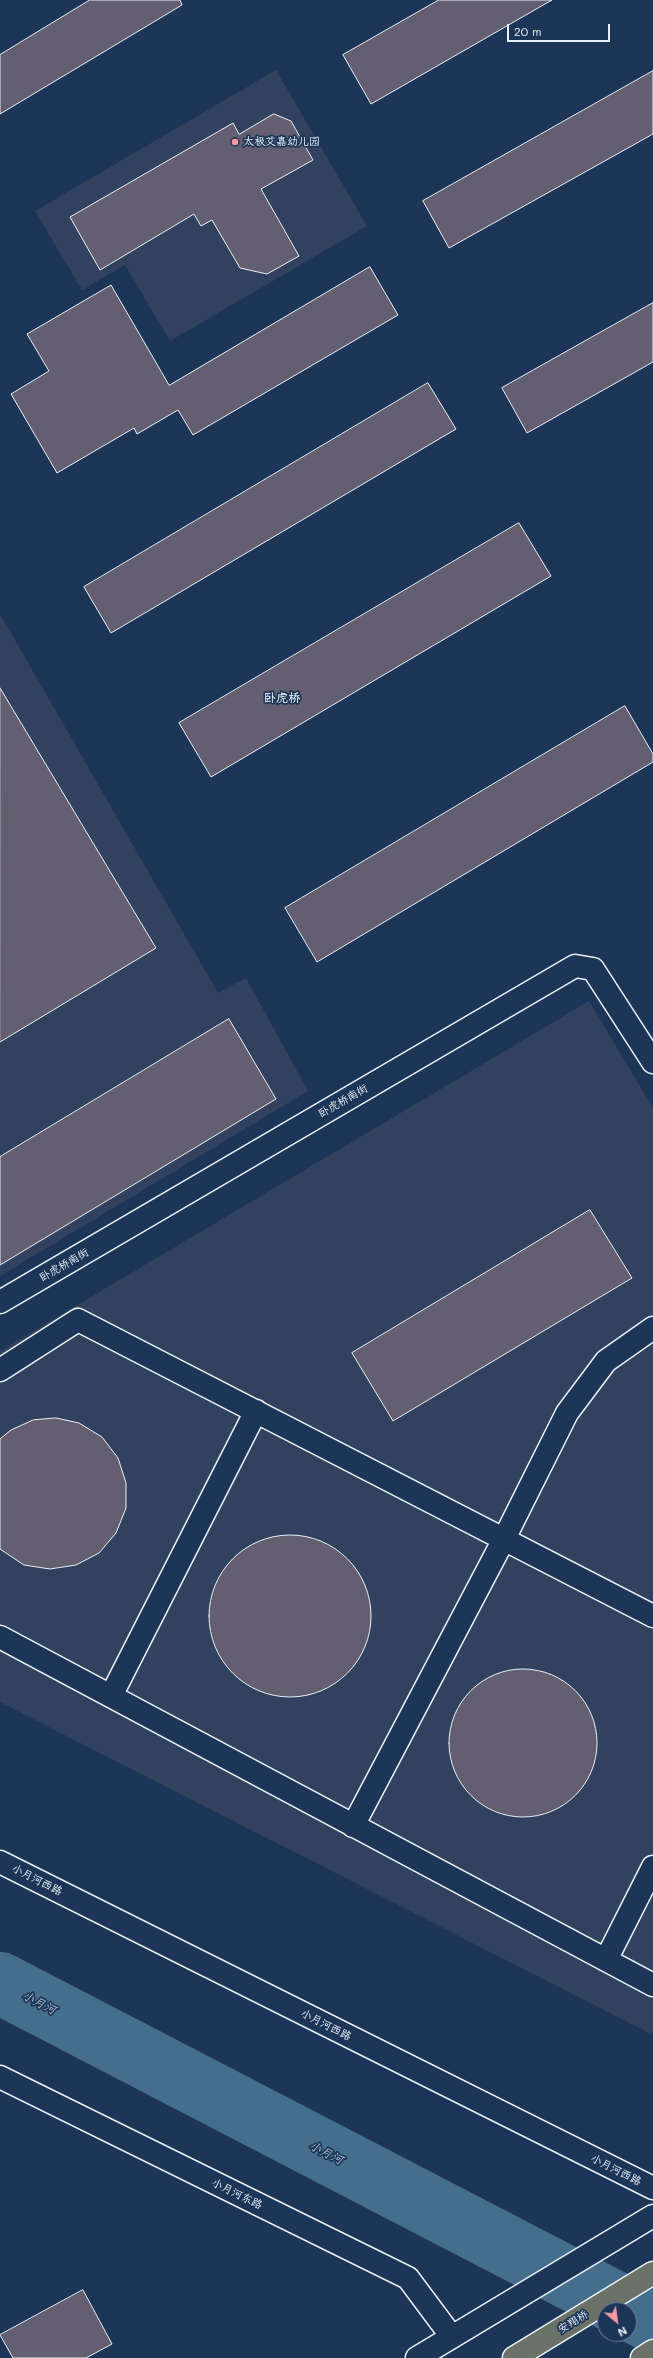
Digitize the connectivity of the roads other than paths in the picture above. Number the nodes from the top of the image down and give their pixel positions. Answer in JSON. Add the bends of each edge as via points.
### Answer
{"nodes":[{"id":1,"x":653,"y":1062,"type":"edge"},
{"id":2,"x":0,"y":1302,"type":"edge"},
{"id":3,"x":653,"y":1328,"type":"edge"},
{"id":4,"x":0,"y":1370,"type":"edge"},
{"id":5,"x":256,"y":1411,"type":"junction"},
{"id":6,"x":504,"y":1539,"type":"junction"},
{"id":7,"x":653,"y":1616,"type":"edge"},
{"id":8,"x":0,"y":1637,"type":"edge"},
{"id":9,"x":111,"y":1696,"type":"junction"},
{"id":10,"x":353,"y":1826,"type":"junction"},
{"id":11,"x":0,"y":1862,"type":"edge"},
{"id":12,"x":653,"y":1867,"type":"edge"},
{"id":13,"x":606,"y":1960,"type":"junction"},
{"id":14,"x":653,"y":1985,"type":"edge"},
{"id":15,"x":0,"y":2077,"type":"edge"},
{"id":16,"x":653,"y":2188,"type":"edge"},
{"id":17,"x":653,"y":2216,"type":"edge"},
{"id":18,"x":653,"y":2273,"type":"edge"},
{"id":19,"x":452,"y":2337,"type":"junction"},
{"id":20,"x":653,"y":2351,"type":"edge"},
{"id":21,"x":417,"y":2358,"type":"edge"},
{"id":22,"x":514,"y":2358,"type":"edge"},
{"id":23,"x":642,"y":2358,"type":"edge"}],
"edges":[{"from":1,"to":2,"type":"street","name":"卧虎桥南街","via":[[594,969],[575,966]]},
{"from":3,"to":6,"type":"street","via":[[606,1361],[567,1413]]},
{"from":4,"to":5,"type":"street","via":[[78,1320]]},
{"from":5,"to":6,"type":"street"},
{"from":5,"to":9,"type":"street"},
{"from":6,"to":7,"type":"street"},
{"from":6,"to":10,"type":"street"},
{"from":8,"to":9,"type":"street"},
{"from":9,"to":10,"type":"street"},
{"from":10,"to":13,"type":"street"},
{"from":11,"to":16,"type":"street","name":"小月河西路"},
{"from":12,"to":13,"type":"street"},
{"from":13,"to":14,"type":"street"},
{"from":15,"to":19,"type":"street","name":"小月河东路","via":[[408,2278]]},
{"from":17,"to":19,"type":"street"},
{"from":18,"to":22,"type":"main road","name":"安翔桥"},
{"from":19,"to":21,"type":"street"},
{"from":20,"to":23,"type":"main road"}]}
